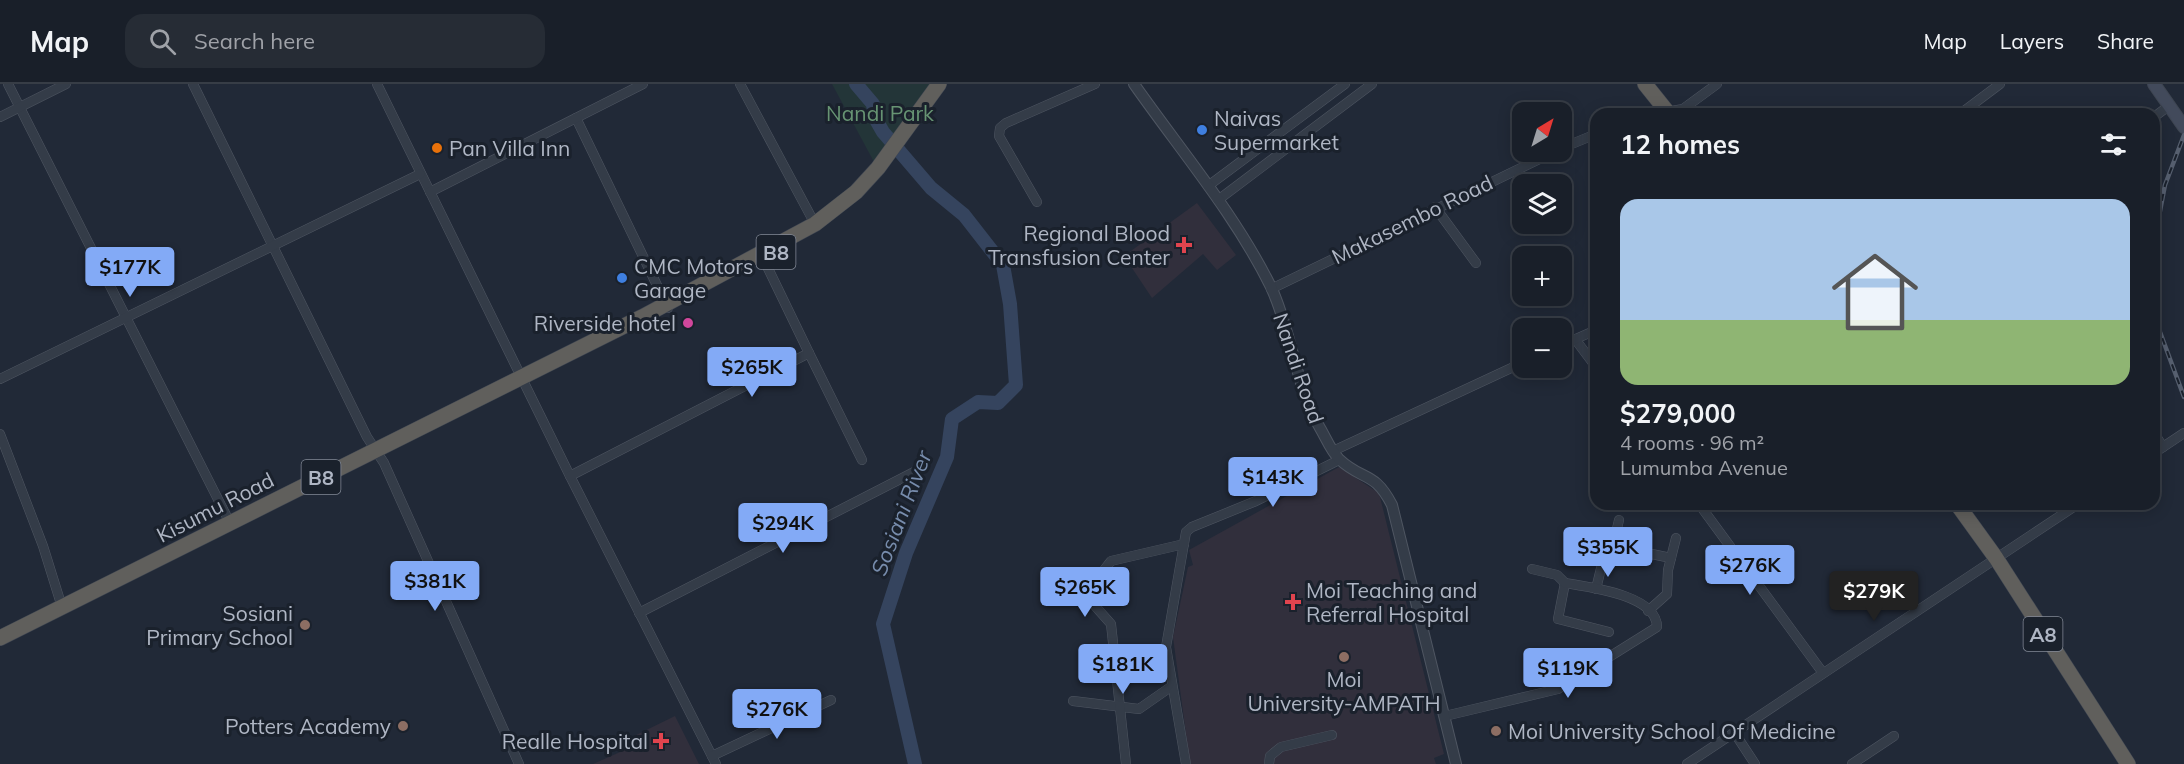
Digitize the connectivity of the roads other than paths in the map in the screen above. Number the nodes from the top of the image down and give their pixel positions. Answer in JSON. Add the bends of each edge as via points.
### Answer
{"nodes":[{"id":1,"x":8,"y":84,"type":"edge"},
{"id":2,"x":66,"y":84,"type":"edge"},
{"id":3,"x":193,"y":84,"type":"edge"},
{"id":4,"x":377,"y":84,"type":"edge"},
{"id":5,"x":643,"y":84,"type":"edge"},
{"id":6,"x":740,"y":84,"type":"edge"},
{"id":7,"x":948,"y":84,"type":"edge"},
{"id":8,"x":1095,"y":84,"type":"edge"},
{"id":9,"x":1134,"y":84,"type":"edge"},
{"id":10,"x":1345,"y":84,"type":"edge"},
{"id":11,"x":1372,"y":84,"type":"edge"},
{"id":12,"x":1645,"y":84,"type":"edge"},
{"id":13,"x":1717,"y":84,"type":"edge"},
{"id":14,"x":2000,"y":84,"type":"edge"},
{"id":15,"x":2154,"y":84,"type":"edge"},
{"id":16,"x":932,"y":88,"type":"edge"},
{"id":17,"x":2170,"y":105,"type":"junction"},
{"id":18,"x":19,"y":107,"type":"junction"},
{"id":19,"x":1662,"y":108,"type":"edge"},
{"id":20,"x":1684,"y":108,"type":"edge"},
{"id":21,"x":1968,"y":108,"type":"edge"},
{"id":22,"x":2160,"y":112,"type":"edge"},
{"id":23,"x":0,"y":117,"type":"edge"},
{"id":24,"x":576,"y":118,"type":"junction"},
{"id":25,"x":2184,"y":127,"type":"edge"},
{"id":26,"x":1590,"y":136,"type":"edge"},
{"id":27,"x":904,"y":138,"type":"junction"},
{"id":28,"x":1572,"y":144,"type":"edge"},
{"id":29,"x":889,"y":158,"type":"junction"},
{"id":30,"x":1532,"y":162,"type":"edge"},
{"id":31,"x":420,"y":174,"type":"junction"},
{"id":32,"x":1208,"y":186,"type":"junction"},
{"id":33,"x":429,"y":192,"type":"junction"},
{"id":34,"x":1218,"y":200,"type":"junction"},
{"id":35,"x":1037,"y":202,"type":"dead end"},
{"id":36,"x":1435,"y":207,"type":"junction"},
{"id":37,"x":815,"y":224,"type":"junction"},
{"id":38,"x":275,"y":246,"type":"junction"},
{"id":39,"x":764,"y":258,"type":"junction"},
{"id":40,"x":1476,"y":263,"type":"dead end"},
{"id":41,"x":1272,"y":289,"type":"junction"},
{"id":42,"x":667,"y":305,"type":"junction"},
{"id":43,"x":125,"y":318,"type":"junction"},
{"id":44,"x":1590,"y":333,"type":"edge"},
{"id":45,"x":1575,"y":339,"type":"junction"},
{"id":46,"x":1572,"y":340,"type":"edge"},
{"id":47,"x":809,"y":353,"type":"junction"},
{"id":48,"x":1590,"y":359,"type":"edge"},
{"id":49,"x":1512,"y":368,"type":"edge"},
{"id":50,"x":521,"y":376,"type":"junction"},
{"id":51,"x":0,"y":379,"type":"edge"},
{"id":52,"x":2184,"y":433,"type":"edge"},
{"id":53,"x":0,"y":434,"type":"edge"},
{"id":54,"x":2160,"y":442,"type":"edge"},
{"id":55,"x":2163,"y":447,"type":"junction"},
{"id":56,"x":376,"y":448,"type":"junction"},
{"id":57,"x":2160,"y":449,"type":"edge"},
{"id":58,"x":1336,"y":455,"type":"junction"},
{"id":59,"x":862,"y":460,"type":"dead end"},
{"id":60,"x":915,"y":472,"type":"dead end"},
{"id":61,"x":570,"y":476,"type":"junction"},
{"id":62,"x":1703,"y":510,"type":"edge"},
{"id":63,"x":1961,"y":510,"type":"edge"},
{"id":64,"x":2069,"y":510,"type":"edge"},
{"id":65,"x":1619,"y":520,"type":"dead end"},
{"id":66,"x":230,"y":523,"type":"junction"},
{"id":67,"x":1676,"y":538,"type":"dead end"},
{"id":68,"x":1184,"y":544,"type":"junction"},
{"id":69,"x":1613,"y":546,"type":"junction"},
{"id":70,"x":1671,"y":558,"type":"junction"},
{"id":71,"x":1996,"y":558,"type":"junction"},
{"id":72,"x":1532,"y":569,"type":"dead end"},
{"id":73,"x":1565,"y":583,"type":"junction"},
{"id":74,"x":1596,"y":589,"type":"junction"},
{"id":75,"x":62,"y":607,"type":"junction"},
{"id":76,"x":1648,"y":611,"type":"junction"},
{"id":77,"x":639,"y":613,"type":"junction"},
{"id":78,"x":1609,"y":632,"type":"dead end"},
{"id":79,"x":0,"y":638,"type":"edge"},
{"id":80,"x":1823,"y":673,"type":"junction"},
{"id":81,"x":1172,"y":686,"type":"junction"},
{"id":82,"x":831,"y":700,"type":"dead end"},
{"id":83,"x":1073,"y":701,"type":"dead end"},
{"id":84,"x":1120,"y":708,"type":"junction"},
{"id":85,"x":1445,"y":716,"type":"junction"},
{"id":86,"x":1734,"y":732,"type":"junction"},
{"id":87,"x":1332,"y":735,"type":"dead end"},
{"id":88,"x":1894,"y":736,"type":"dead end"},
{"id":89,"x":714,"y":760,"type":"edge"},
{"id":90,"x":519,"y":764,"type":"edge"},
{"id":91,"x":1125,"y":764,"type":"edge"},
{"id":92,"x":1186,"y":764,"type":"edge"},
{"id":93,"x":1269,"y":764,"type":"edge"},
{"id":94,"x":1455,"y":764,"type":"edge"},
{"id":95,"x":1687,"y":764,"type":"edge"},
{"id":96,"x":1755,"y":764,"type":"edge"},
{"id":97,"x":1852,"y":764,"type":"edge"},
{"id":98,"x":2128,"y":764,"type":"edge"}],
"edges":[{"from":1,"to":18,"type":"street"},
{"from":2,"to":18,"type":"street"},
{"from":3,"to":38,"type":"street"},
{"from":4,"to":31,"type":"street"},
{"from":5,"to":24,"type":"street"},
{"from":6,"to":37,"type":"street"},
{"from":7,"to":27,"type":"highway","number":"B8"},
{"from":8,"to":35,"type":"street","via":[[1000,129],[999,136]]},
{"from":9,"to":32,"type":"street","name":"Nandi Road"},
{"from":10,"to":32,"type":"street"},
{"from":11,"to":34,"type":"street"},
{"from":12,"to":19,"type":"highway"},
{"from":13,"to":20,"type":"street"},
{"from":14,"to":21,"type":"street"},
{"from":15,"to":17,"type":"main road"},
{"from":16,"to":27,"type":"highway","number":"B8"},
{"from":17,"to":22,"type":"street"},
{"from":17,"to":25,"type":"main road"},
{"from":18,"to":23,"type":"street"},
{"from":18,"to":43,"type":"street"},
{"from":24,"to":33,"type":"street"},
{"from":24,"to":42,"type":"street"},
{"from":26,"to":28,"type":"street"},
{"from":27,"to":29,"type":"highway","number":"B8"},
{"from":29,"to":37,"type":"highway","number":"B8","via":[[856,192]]},
{"from":29,"to":39,"type":"highway","number":"B8","via":[[863,191],[827,222]]},
{"from":30,"to":36,"type":"street","name":"Makasembo Road"},
{"from":31,"to":33,"type":"street"},
{"from":31,"to":38,"type":"street"},
{"from":32,"to":34,"type":"street","name":"Nandi Road"},
{"from":33,"to":50,"type":"street"},
{"from":34,"to":41,"type":"street","name":"Nandi Road"},
{"from":36,"to":40,"type":"street"},
{"from":36,"to":41,"type":"street","name":"Makasembo Road"},
{"from":37,"to":42,"type":"highway","number":"B8"},
{"from":38,"to":43,"type":"street"},
{"from":38,"to":56,"type":"street","via":[[367,437]]},
{"from":39,"to":42,"type":"highway","number":"B8"},
{"from":39,"to":47,"type":"street"},
{"from":41,"to":58,"type":"street","name":"Nandi Road","via":[[1300,381],[1315,419]]},
{"from":42,"to":50,"type":"highway","name":"Kisumu Road","number":"B8"},
{"from":43,"to":51,"type":"street"},
{"from":43,"to":66,"type":"street"},
{"from":44,"to":45,"type":"street"},
{"from":45,"to":46,"type":"street"},
{"from":45,"to":48,"type":"street"},
{"from":47,"to":59,"type":"street"},
{"from":47,"to":61,"type":"street"},
{"from":49,"to":58,"type":"street"},
{"from":50,"to":56,"type":"highway","name":"Kisumu Road","number":"B8"},
{"from":50,"to":61,"type":"street"},
{"from":52,"to":55,"type":"street"},
{"from":53,"to":75,"type":"street"},
{"from":54,"to":55,"type":"street"},
{"from":55,"to":57,"type":"street"},
{"from":56,"to":66,"type":"highway","name":"Kisumu Road","number":"B8"},
{"from":56,"to":90,"type":"street"},
{"from":58,"to":68,"type":"street","via":[[1256,501],[1192,527],[1186,532]]},
{"from":58,"to":85,"type":"street","via":[[1378,483],[1392,505]]},
{"from":60,"to":77,"type":"street"},
{"from":61,"to":77,"type":"street"},
{"from":62,"to":80,"type":"street"},
{"from":63,"to":71,"type":"highway","number":"A8"},
{"from":64,"to":71,"type":"street"},
{"from":65,"to":69,"type":"street"},
{"from":66,"to":75,"type":"highway","name":"Kisumu Road","number":"B8"},
{"from":67,"to":70,"type":"street"},
{"from":68,"to":81,"type":"street","via":[[1166,641]]},
{"from":68,"to":84,"type":"street","via":[[1111,561],[1104,570],[1095,606],[1111,624]]},
{"from":69,"to":70,"type":"street"},
{"from":69,"to":74,"type":"street","via":[[1604,556]]},
{"from":70,"to":76,"type":"street","via":[[1667,594]]},
{"from":71,"to":80,"type":"street"},
{"from":71,"to":98,"type":"highway","number":"A8"},
{"from":72,"to":73,"type":"street","via":[[1557,574]]},
{"from":73,"to":74,"type":"street"},
{"from":73,"to":78,"type":"street","via":[[1558,619]]},
{"from":74,"to":76,"type":"street","via":[[1639,602]]},
{"from":75,"to":79,"type":"highway","name":"Kisumu Road","number":"B8"},
{"from":76,"to":85,"type":"street","via":[[1657,627],[1558,689]]},
{"from":77,"to":89,"type":"street"},
{"from":80,"to":86,"type":"street"},
{"from":81,"to":84,"type":"street","via":[[1139,709]]},
{"from":81,"to":92,"type":"street"},
{"from":82,"to":89,"type":"street"},
{"from":83,"to":84,"type":"street"},
{"from":84,"to":91,"type":"street"},
{"from":85,"to":94,"type":"street"},
{"from":86,"to":95,"type":"street"},
{"from":86,"to":96,"type":"street"},
{"from":87,"to":93,"type":"street","via":[[1281,747],[1270,756]]},
{"from":88,"to":97,"type":"street"}]}
